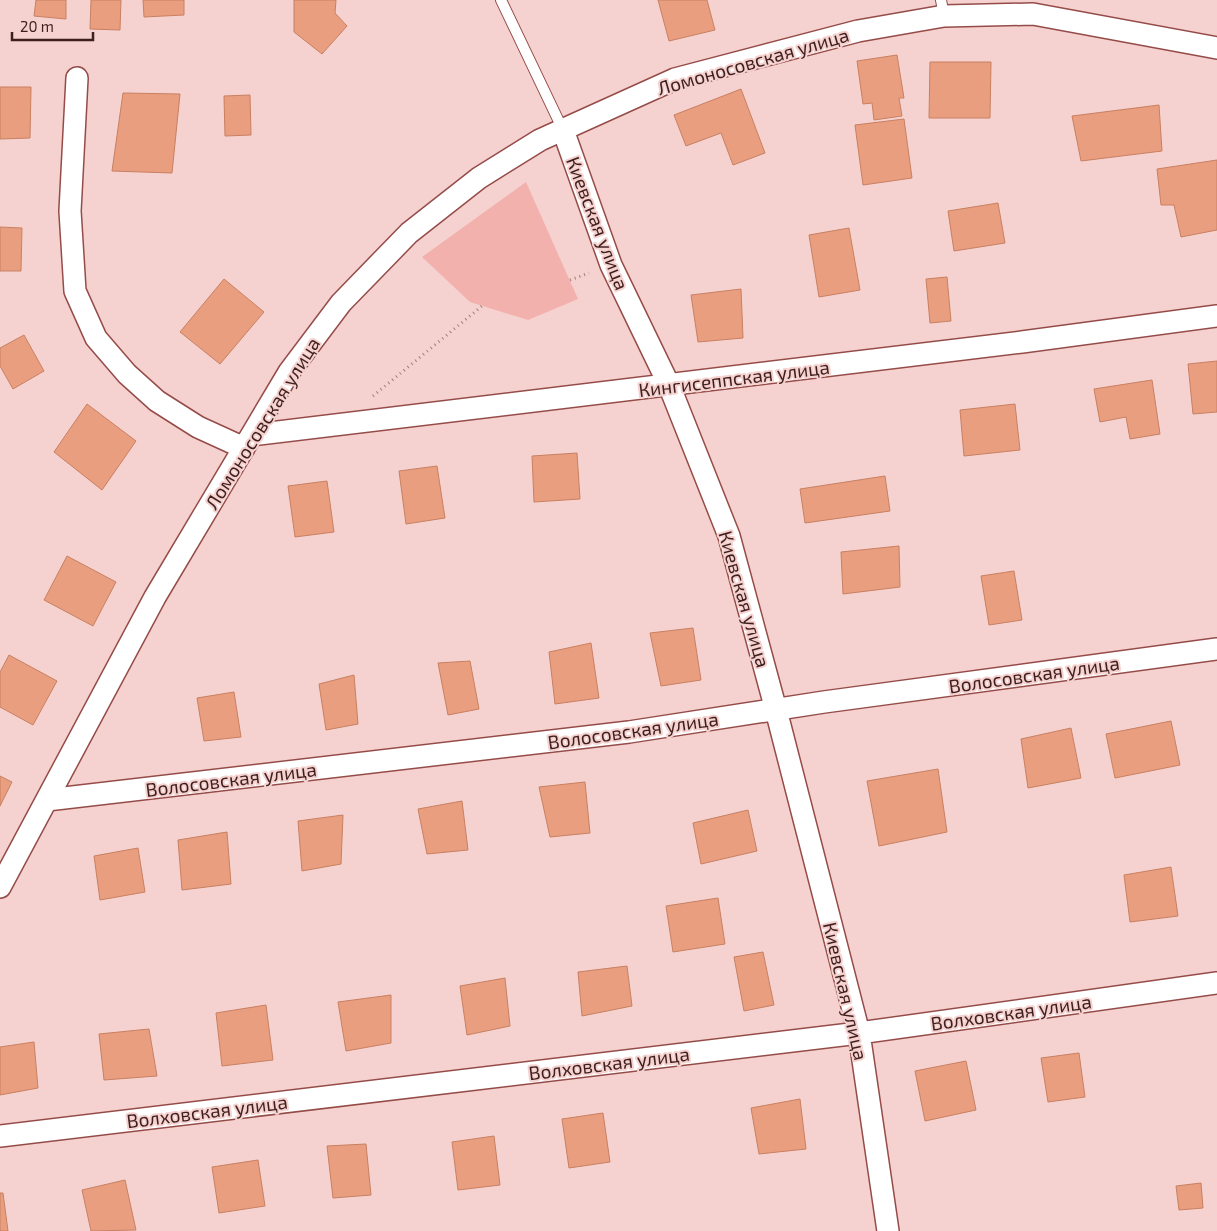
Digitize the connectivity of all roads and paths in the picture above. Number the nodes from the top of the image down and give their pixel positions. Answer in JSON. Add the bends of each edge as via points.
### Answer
{"nodes":[{"id":1,"x":501,"y":0,"type":"edge"},
{"id":2,"x":942,"y":8,"type":"edge"},
{"id":3,"x":1217,"y":48,"type":"edge"},
{"id":4,"x":77,"y":78,"type":"dead end"},
{"id":5,"x":563,"y":130,"type":"junction"},
{"id":6,"x":482,"y":306,"type":"dead end"},
{"id":7,"x":1217,"y":316,"type":"edge"},
{"id":8,"x":670,"y":386,"type":"junction"},
{"id":9,"x":366,"y":401,"type":"dead end"},
{"id":10,"x":248,"y":441,"type":"junction"},
{"id":11,"x":1217,"y":649,"type":"edge"},
{"id":12,"x":776,"y":710,"type":"junction"},
{"id":13,"x":47,"y":800,"type":"junction"},
{"id":14,"x":0,"y":887,"type":"edge"},
{"id":15,"x":1217,"y":983,"type":"edge"},
{"id":16,"x":859,"y":1033,"type":"junction"},
{"id":17,"x":0,"y":1136,"type":"edge"},
{"id":18,"x":888,"y":1231,"type":"edge"}],
"edges":[{"from":1,"to":5,"type":"lane","name":"Киевская улица"},
{"from":2,"to":3,"type":"street","name":"Ломоносовская улица","via":[[1033,14]]},
{"from":2,"to":5,"type":"street","name":"Ломоносовская улица","via":[[675,80]]},
{"from":4,"to":10,"type":"street","via":[[70,211],[75,291],[96,338],[127,374],[157,401],[198,427]]},
{"from":5,"to":8,"type":"street","name":"Киевская улица","via":[[611,265]]},
{"from":5,"to":10,"type":"street","name":"Ломоносовская улица","via":[[540,140],[479,178],[409,233],[341,303],[289,372]]},
{"from":6,"to":9,"type":"path"},
{"from":7,"to":8,"type":"street","name":"Кингисеппская улица"},
{"from":8,"to":10,"type":"street","name":"Кингисеппская улица"},
{"from":8,"to":12,"type":"street","name":"Киевская улица","via":[[729,536]]},
{"from":10,"to":13,"type":"street","name":"Ломоносовская улица","via":[[155,597]]},
{"from":11,"to":12,"type":"street","name":"Волосовская улица"},
{"from":12,"to":13,"type":"street","name":"Волосовская улица","via":[[629,732]]},
{"from":12,"to":16,"type":"street","name":"Киевская улица"},
{"from":13,"to":14,"type":"street","name":"Ломоносовская улица"},
{"from":15,"to":16,"type":"street","name":"Волховская улица"},
{"from":16,"to":17,"type":"street","name":"Волховская улица"},
{"from":16,"to":18,"type":"street","name":"Киевская улица"}]}
